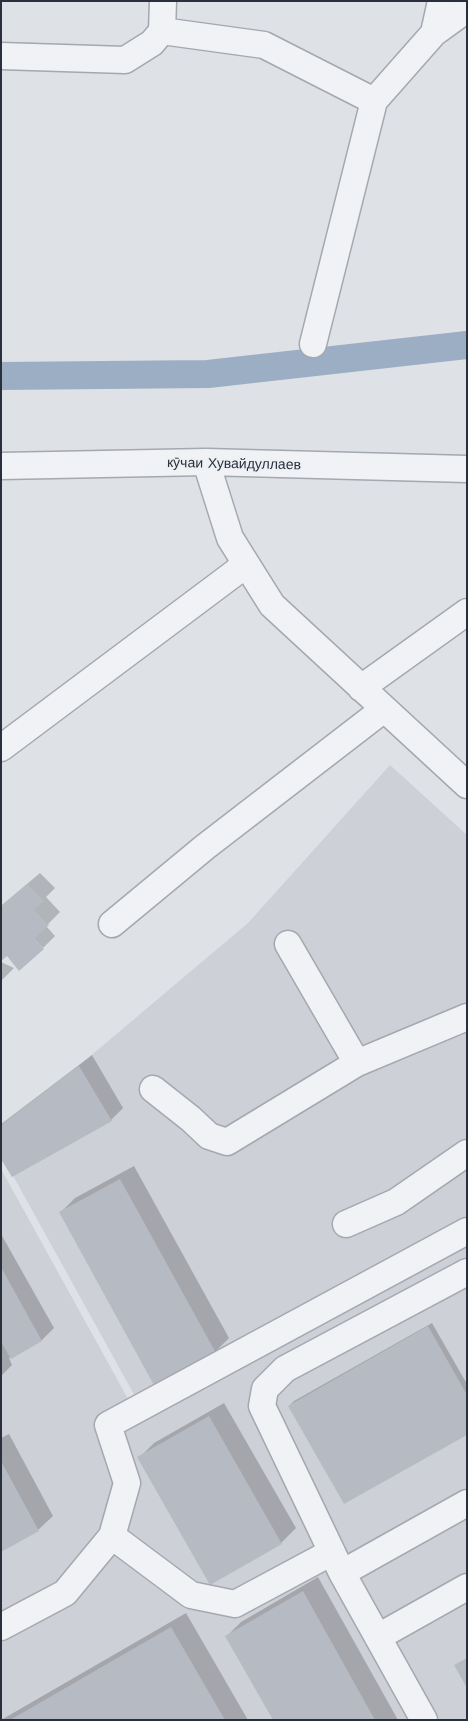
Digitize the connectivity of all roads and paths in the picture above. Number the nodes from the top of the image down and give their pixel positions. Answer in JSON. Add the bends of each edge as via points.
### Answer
{"nodes":[{"id":1,"x":163,"y":1,"type":"edge"},
{"id":2,"x":441,"y":1,"type":"edge"},
{"id":3,"x":467,"y":9,"type":"edge"},
{"id":4,"x":162,"y":31,"type":"junction"},
{"id":5,"x":434,"y":33,"type":"junction"},
{"id":6,"x":1,"y":56,"type":"edge"},
{"id":7,"x":374,"y":101,"type":"junction"},
{"id":8,"x":313,"y":344,"type":"dead end"},
{"id":9,"x":206,"y":462,"type":"junction"},
{"id":10,"x":1,"y":466,"type":"edge"},
{"id":11,"x":467,"y":469,"type":"edge"},
{"id":12,"x":245,"y":562,"type":"junction"},
{"id":13,"x":467,"y":612,"type":"edge"},
{"id":14,"x":362,"y":688,"type":"junction"},
{"id":15,"x":384,"y":709,"type":"junction"},
{"id":16,"x":1,"y":748,"type":"edge"},
{"id":17,"x":467,"y":786,"type":"edge"},
{"id":18,"x":112,"y":924,"type":"dead end"},
{"id":19,"x":288,"y":944,"type":"dead end"},
{"id":20,"x":467,"y":1017,"type":"edge"},
{"id":21,"x":357,"y":1064,"type":"junction"},
{"id":22,"x":153,"y":1089,"type":"dead end"},
{"id":23,"x":467,"y":1154,"type":"edge"},
{"id":24,"x":346,"y":1224,"type":"dead end"},
{"id":25,"x":467,"y":1231,"type":"edge"},
{"id":26,"x":467,"y":1272,"type":"edge"},
{"id":27,"x":467,"y":1503,"type":"edge"},
{"id":28,"x":112,"y":1536,"type":"junction"},
{"id":29,"x":337,"y":1562,"type":"junction"},
{"id":30,"x":467,"y":1587,"type":"edge"},
{"id":31,"x":1,"y":1627,"type":"edge"},
{"id":32,"x":378,"y":1637,"type":"junction"},
{"id":33,"x":424,"y":1720,"type":"edge"}],
"edges":[{"from":1,"to":4,"type":"street"},
{"from":2,"to":5,"type":"street"},
{"from":3,"to":5,"type":"street"},
{"from":4,"to":6,"type":"street","via":[[152,44],[125,60]]},
{"from":4,"to":7,"type":"street","via":[[264,45]]},
{"from":5,"to":7,"type":"street"},
{"from":7,"to":8,"type":"street"},
{"from":9,"to":10,"type":"street","name":"кӯчаи Хувайдуллаев"},
{"from":9,"to":11,"type":"street","name":"кӯчаи Хувайдуллаев"},
{"from":9,"to":12,"type":"street","via":[[230,538]]},
{"from":12,"to":14,"type":"street","via":[[272,605]]},
{"from":12,"to":16,"type":"street"},
{"from":13,"to":14,"type":"street"},
{"from":14,"to":15,"type":"street"},
{"from":15,"to":17,"type":"street"},
{"from":15,"to":18,"type":"street","via":[[205,847]]},
{"from":19,"to":21,"type":"street"},
{"from":20,"to":21,"type":"street"},
{"from":21,"to":22,"type":"street","via":[[227,1142],[209,1136]]},
{"from":23,"to":24,"type":"street","via":[[396,1202]]},
{"from":25,"to":28,"type":"street","via":[[108,1425],[126,1483]]},
{"from":26,"to":29,"type":"street","via":[[284,1369],[265,1389],[262,1406]]},
{"from":27,"to":29,"type":"street"},
{"from":28,"to":29,"type":"street","via":[[191,1595],[235,1604]]},
{"from":28,"to":31,"type":"street","via":[[65,1593]]},
{"from":29,"to":32,"type":"street"},
{"from":30,"to":32,"type":"street"},
{"from":32,"to":33,"type":"street"}]}
